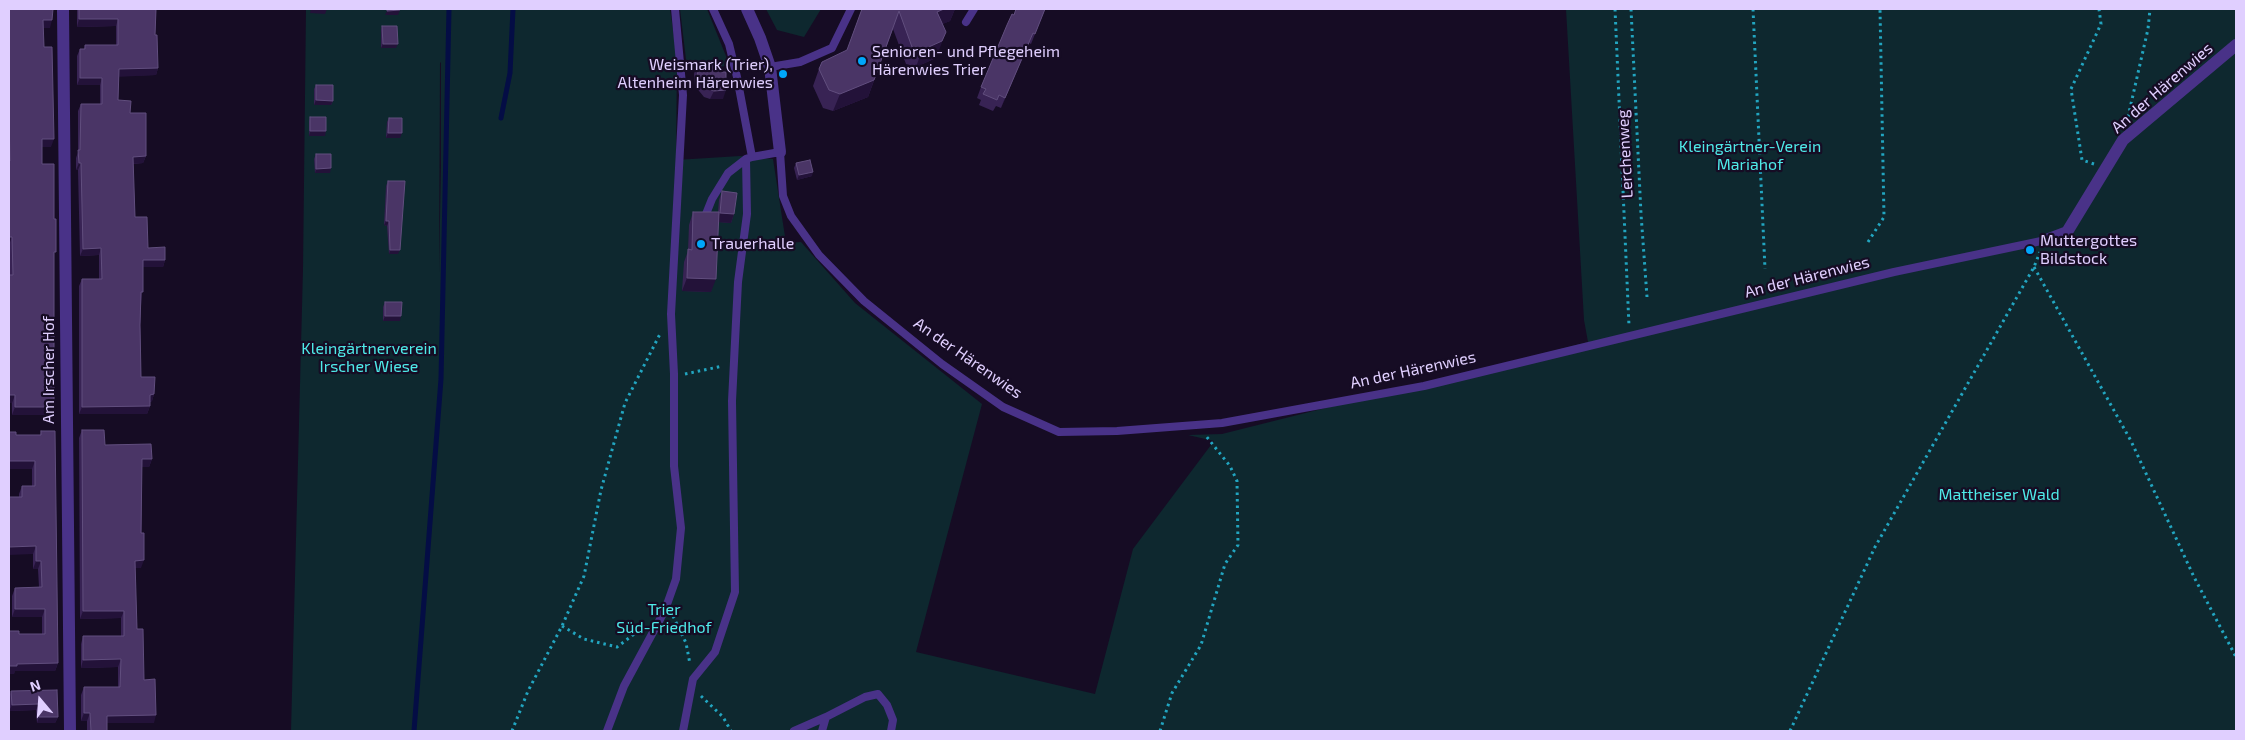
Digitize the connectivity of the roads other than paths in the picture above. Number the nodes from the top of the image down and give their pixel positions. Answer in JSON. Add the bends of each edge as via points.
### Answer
{"nodes":[{"id":1,"x":63,"y":9,"type":"edge"},
{"id":2,"x":675,"y":9,"type":"edge"},
{"id":3,"x":713,"y":9,"type":"edge"},
{"id":4,"x":747,"y":9,"type":"edge"},
{"id":5,"x":850,"y":9,"type":"edge"},
{"id":6,"x":974,"y":9,"type":"edge"},
{"id":7,"x":966,"y":22,"type":"dead end"},
{"id":8,"x":2236,"y":45,"type":"edge"},
{"id":9,"x":770,"y":68,"type":"junction"},
{"id":10,"x":780,"y":152,"type":"junction"},
{"id":11,"x":749,"y":158,"type":"junction"},
{"id":12,"x":704,"y":219,"type":"edge"},
{"id":13,"x":2046,"y":240,"type":"joint"},
{"id":14,"x":826,"y":717,"type":"junction"},
{"id":15,"x":70,"y":731,"type":"edge"},
{"id":16,"x":607,"y":731,"type":"edge"},
{"id":17,"x":683,"y":731,"type":"edge"},
{"id":18,"x":794,"y":731,"type":"edge"},
{"id":19,"x":822,"y":731,"type":"edge"},
{"id":20,"x":891,"y":731,"type":"edge"}],
"edges":[{"from":1,"to":15,"type":"street","name":"Am Irscher Hof"},
{"from":2,"to":16,"type":"lane","via":[[683,95],[671,314],[674,466],[681,528],[676,579],[665,610],[624,686]]},
{"from":3,"to":11,"type":"lane","via":[[729,44],[738,77]]},
{"from":4,"to":9,"type":"street","name":"An der Härenwies"},
{"from":5,"to":9,"type":"lane","via":[[832,48],[800,62]]},
{"from":6,"to":7,"type":"lane"},
{"from":8,"to":13,"type":"street","name":"An der Härenwies","via":[[2123,140],[2067,232]]},
{"from":9,"to":10,"type":"street","name":"An der Härenwies"},
{"from":10,"to":11,"type":"lane"},
{"from":10,"to":13,"type":"lane","name":"An der Härenwies","via":[[781,180],[788,209],[819,255],[864,301],[942,364],[1003,407],[1060,432],[1222,423],[1424,386],[1894,272]]},
{"from":11,"to":12,"type":"lane","via":[[728,173]]},
{"from":11,"to":17,"type":"lane","via":[[733,363],[735,592],[715,652],[693,679]]},
{"from":14,"to":18,"type":"lane"},
{"from":14,"to":19,"type":"lane"},
{"from":14,"to":20,"type":"lane","via":[[865,697],[878,694],[893,720]]}]}
